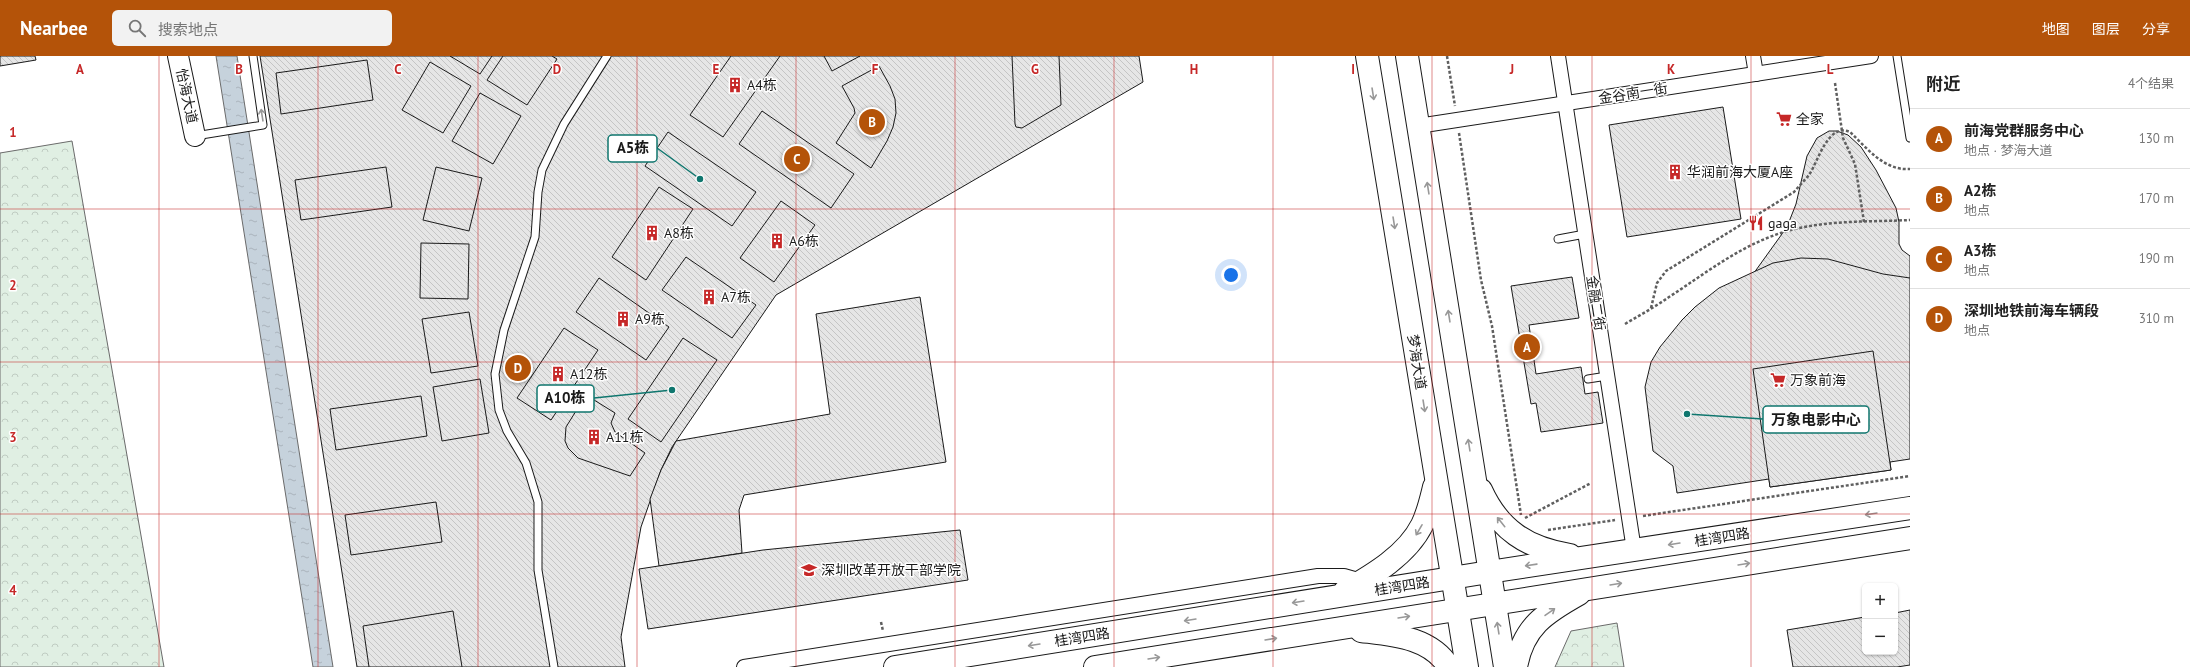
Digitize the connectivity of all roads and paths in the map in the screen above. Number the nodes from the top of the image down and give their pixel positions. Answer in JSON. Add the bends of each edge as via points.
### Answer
{"nodes":[{"id":1,"x":178,"y":56,"type":"edge"},
{"id":2,"x":253,"y":56,"type":"edge"},
{"id":3,"x":607,"y":56,"type":"edge"},
{"id":4,"x":1367,"y":56,"type":"edge"},
{"id":5,"x":1407,"y":56,"type":"edge"},
{"id":6,"x":1447,"y":56,"type":"edge"},
{"id":7,"x":1558,"y":56,"type":"edge"},
{"id":8,"x":1753,"y":56,"type":"edge"},
{"id":9,"x":1872,"y":56,"type":"edge"},
{"id":10,"x":1897,"y":56,"type":"edge"},
{"id":11,"x":1756,"y":74,"type":"junction"},
{"id":12,"x":1834,"y":83,"type":"dead end"},
{"id":13,"x":1565,"y":103,"type":"junction"},
{"id":14,"x":1457,"y":120,"type":"junction"},
{"id":15,"x":1418,"y":126,"type":"junction"},
{"id":16,"x":1842,"y":130,"type":"junction"},
{"id":17,"x":195,"y":136,"type":"joint"},
{"id":18,"x":1910,"y":138,"type":"edge"},
{"id":19,"x":1460,"y":140,"type":"dead end"},
{"id":20,"x":1910,"y":169,"type":"edge"},
{"id":21,"x":1910,"y":220,"type":"edge"},
{"id":22,"x":1864,"y":222,"type":"junction"},
{"id":23,"x":1586,"y":234,"type":"junction"},
{"id":24,"x":1558,"y":239,"type":"dead end"},
{"id":25,"x":1652,"y":308,"type":"junction"},
{"id":26,"x":1625,"y":324,"type":"dead end"},
{"id":27,"x":1607,"y":376,"type":"junction"},
{"id":28,"x":1588,"y":379,"type":"dead end"},
{"id":29,"x":1474,"y":474,"type":"junction"},
{"id":30,"x":1436,"y":480,"type":"junction"},
{"id":31,"x":1591,"y":483,"type":"dead end"},
{"id":32,"x":1910,"y":508,"type":"edge"},
{"id":33,"x":1523,"y":520,"type":"dead end"},
{"id":34,"x":1910,"y":538,"type":"edge"},
{"id":35,"x":1634,"y":550,"type":"junction"},
{"id":36,"x":1586,"y":557,"type":"junction"},
{"id":37,"x":1489,"y":572,"type":"junction"},
{"id":38,"x":1452,"y":578,"type":"junction"},
{"id":39,"x":1362,"y":581,"type":"junction"},
{"id":40,"x":1591,"y":588,"type":"junction"},
{"id":41,"x":1382,"y":589,"type":"junction"},
{"id":42,"x":1337,"y":596,"type":"junction"},
{"id":43,"x":1494,"y":602,"type":"junction"},
{"id":44,"x":1457,"y":608,"type":"junction"},
{"id":45,"x":1338,"y":628,"type":"junction"},
{"id":46,"x":554,"y":667,"type":"edge"},
{"id":47,"x":744,"y":667,"type":"edge"},
{"id":48,"x":895,"y":667,"type":"edge"},
{"id":49,"x":1095,"y":667,"type":"edge"},
{"id":50,"x":1449,"y":667,"type":"edge"},
{"id":51,"x":1467,"y":667,"type":"edge"},
{"id":52,"x":1505,"y":667,"type":"edge"},
{"id":53,"x":1516,"y":667,"type":"edge"}],
"edges":[{"from":1,"to":17,"type":"street","name":"怡海大道"},
{"from":17,"to":2,"type":"lane","one_way":true,"via":[[263,125]]},
{"from":3,"to":46,"type":"lane","via":[[564,124],[542,170],[535,237],[504,330],[495,374],[499,410],[507,431],[526,463],[538,502],[538,570]]},
{"from":4,"to":30,"type":"main road","name":"梦海大道","one_way":true},
{"from":5,"to":15,"type":"main road"},
{"from":6,"to":14,"type":"path"},
{"from":7,"to":13,"type":"street","name":"金融二街"},
{"from":8,"to":11,"type":"street"},
{"from":9,"to":11,"type":"street","name":"金谷南一街"},
{"from":10,"to":18,"type":"lane"},
{"from":11,"to":13,"type":"street","name":"金谷南一街"},
{"from":12,"to":16,"type":"path"},
{"from":13,"to":14,"type":"street","name":"金谷南一街"},
{"from":13,"to":23,"type":"street","name":"金融二街"},
{"from":14,"to":15,"type":"street","name":"金谷南一街"},
{"from":14,"to":19,"type":"path"},
{"from":29,"to":15,"type":"main road","one_way":true},
{"from":16,"to":20,"type":"path","via":[[1850,132],[1888,166],[1901,170]]},
{"from":16,"to":22,"type":"path","via":[[1855,164]]},
{"from":16,"to":25,"type":"path","via":[[1829,138],[1809,174],[1794,192],[1666,271],[1657,283]]},
{"from":21,"to":22,"type":"path"},
{"from":22,"to":25,"type":"path","via":[[1814,226],[1768,237],[1712,267]]},
{"from":23,"to":24,"type":"lane"},
{"from":23,"to":27,"type":"street","name":"金融二街"},
{"from":25,"to":26,"type":"path"},
{"from":27,"to":28,"type":"lane"},
{"from":27,"to":35,"type":"street","name":"金融二街"},
{"from":36,"to":29,"type":"main road","one_way":true,"via":[[1536,547],[1504,526],[1493,512]]},
{"from":29,"to":37,"type":"main road"},
{"from":30,"to":38,"type":"main road","name":"梦海大道"},
{"from":30,"to":39,"type":"main road","one_way":true,"via":[[1427,512],[1415,536],[1395,557]]},
{"from":31,"to":33,"type":"path"},
{"from":32,"to":35,"type":"main road","name":"桂湾四路","one_way":true},
{"from":40,"to":34,"type":"main road","one_way":true},
{"from":35,"to":36,"type":"main road","name":"桂湾四路"},
{"from":36,"to":37,"type":"main road","name":"桂湾四路","one_way":true},
{"from":37,"to":38,"type":"main road","name":"桂湾四路"},
{"from":37,"to":43,"type":"main road"},
{"from":38,"to":41,"type":"main road","name":"桂湾四路"},
{"from":38,"to":44,"type":"main road","name":"梦海大道"},
{"from":39,"to":41,"type":"street"},
{"from":39,"to":42,"type":"main road"},
{"from":39,"to":47,"type":"street","via":[[1344,576],[1312,577]]},
{"from":40,"to":43,"type":"main road"},
{"from":53,"to":40,"type":"main road","one_way":true,"via":[[1522,645],[1537,622],[1558,606]]},
{"from":41,"to":42,"type":"main road","name":"桂湾四路"},
{"from":42,"to":48,"type":"main road","name":"桂湾四路","one_way":true},
{"from":43,"to":44,"type":"main road"},
{"from":52,"to":43,"type":"main road","one_way":true},
{"from":45,"to":44,"type":"main road","one_way":true},
{"from":44,"to":51,"type":"main road","name":"梦海大道"},
{"from":49,"to":45,"type":"main road","one_way":true},
{"from":45,"to":50,"type":"main road","via":[[1415,641],[1431,648]]}]}
